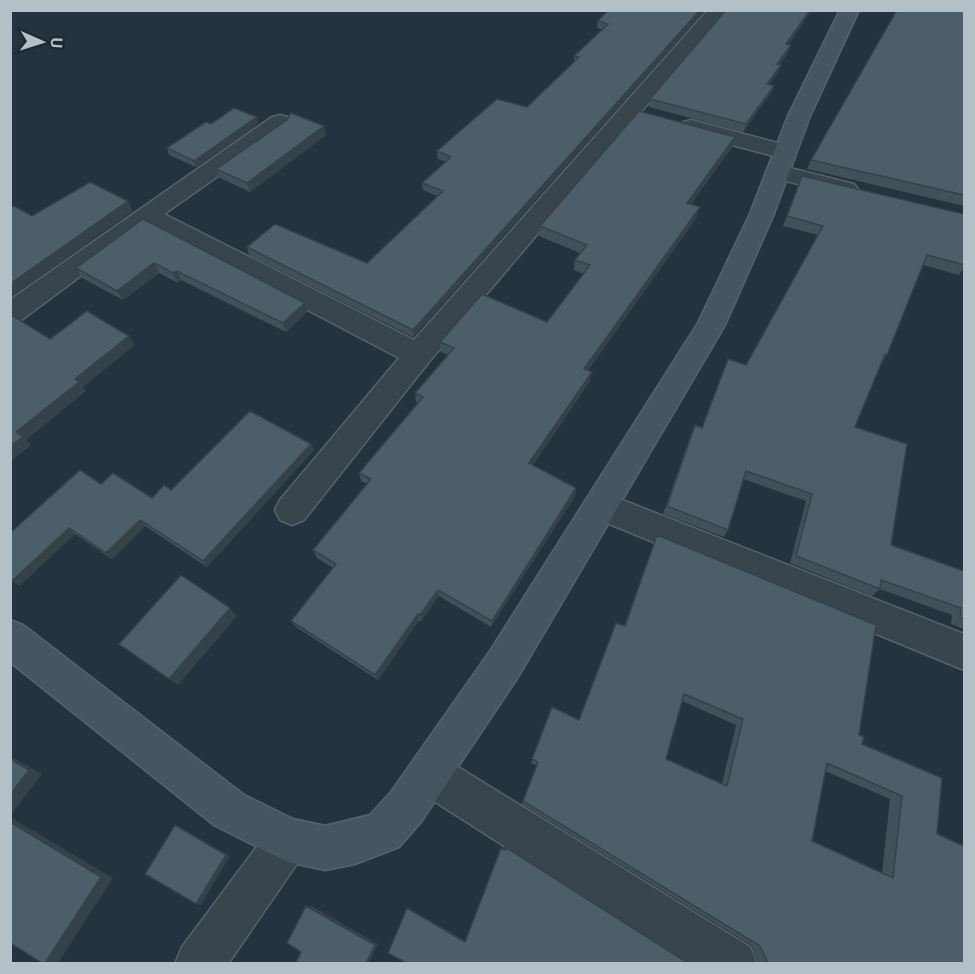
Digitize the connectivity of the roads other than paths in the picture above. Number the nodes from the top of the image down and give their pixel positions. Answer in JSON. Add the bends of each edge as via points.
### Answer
{"nodes":[{"id":1,"x":850,"y":10,"type":"edge"},
{"id":2,"x":716,"y":13,"type":"dead end"},
{"id":3,"x":280,"y":122,"type":"edge"},
{"id":4,"x":675,"y":123,"type":"edge"},
{"id":5,"x":781,"y":162,"type":"junction"},
{"id":6,"x":866,"y":194,"type":"edge"},
{"id":7,"x":146,"y":215,"type":"junction"},
{"id":8,"x":10,"y":314,"type":"edge"},
{"id":9,"x":418,"y":355,"type":"junction"},
{"id":10,"x":602,"y":506,"type":"junction"},
{"id":11,"x":292,"y":510,"type":"dead end"},
{"id":12,"x":10,"y":638,"type":"edge"},
{"id":13,"x":964,"y":652,"type":"edge"},
{"id":14,"x":430,"y":774,"type":"junction"},
{"id":15,"x":288,"y":840,"type":"junction"},
{"id":16,"x":199,"y":963,"type":"edge"},
{"id":17,"x":733,"y":963,"type":"edge"}],
"edges":[{"from":1,"to":5,"type":"street"},
{"from":2,"to":9,"type":"street","via":[[642,114]]},
{"from":3,"to":7,"type":"street"},
{"from":4,"to":5,"type":"street"},
{"from":5,"to":6,"type":"street"},
{"from":5,"to":10,"type":"street","via":[[711,325]]},
{"from":7,"to":8,"type":"street"},
{"from":7,"to":9,"type":"street"},
{"from":9,"to":11,"type":"street"},
{"from":10,"to":13,"type":"street"},
{"from":10,"to":14,"type":"street"},
{"from":12,"to":15,"type":"street","via":[[229,810]]},
{"from":14,"to":15,"type":"street","via":[[384,832],[325,848]]},
{"from":14,"to":17,"type":"street"},
{"from":15,"to":16,"type":"street"}]}
